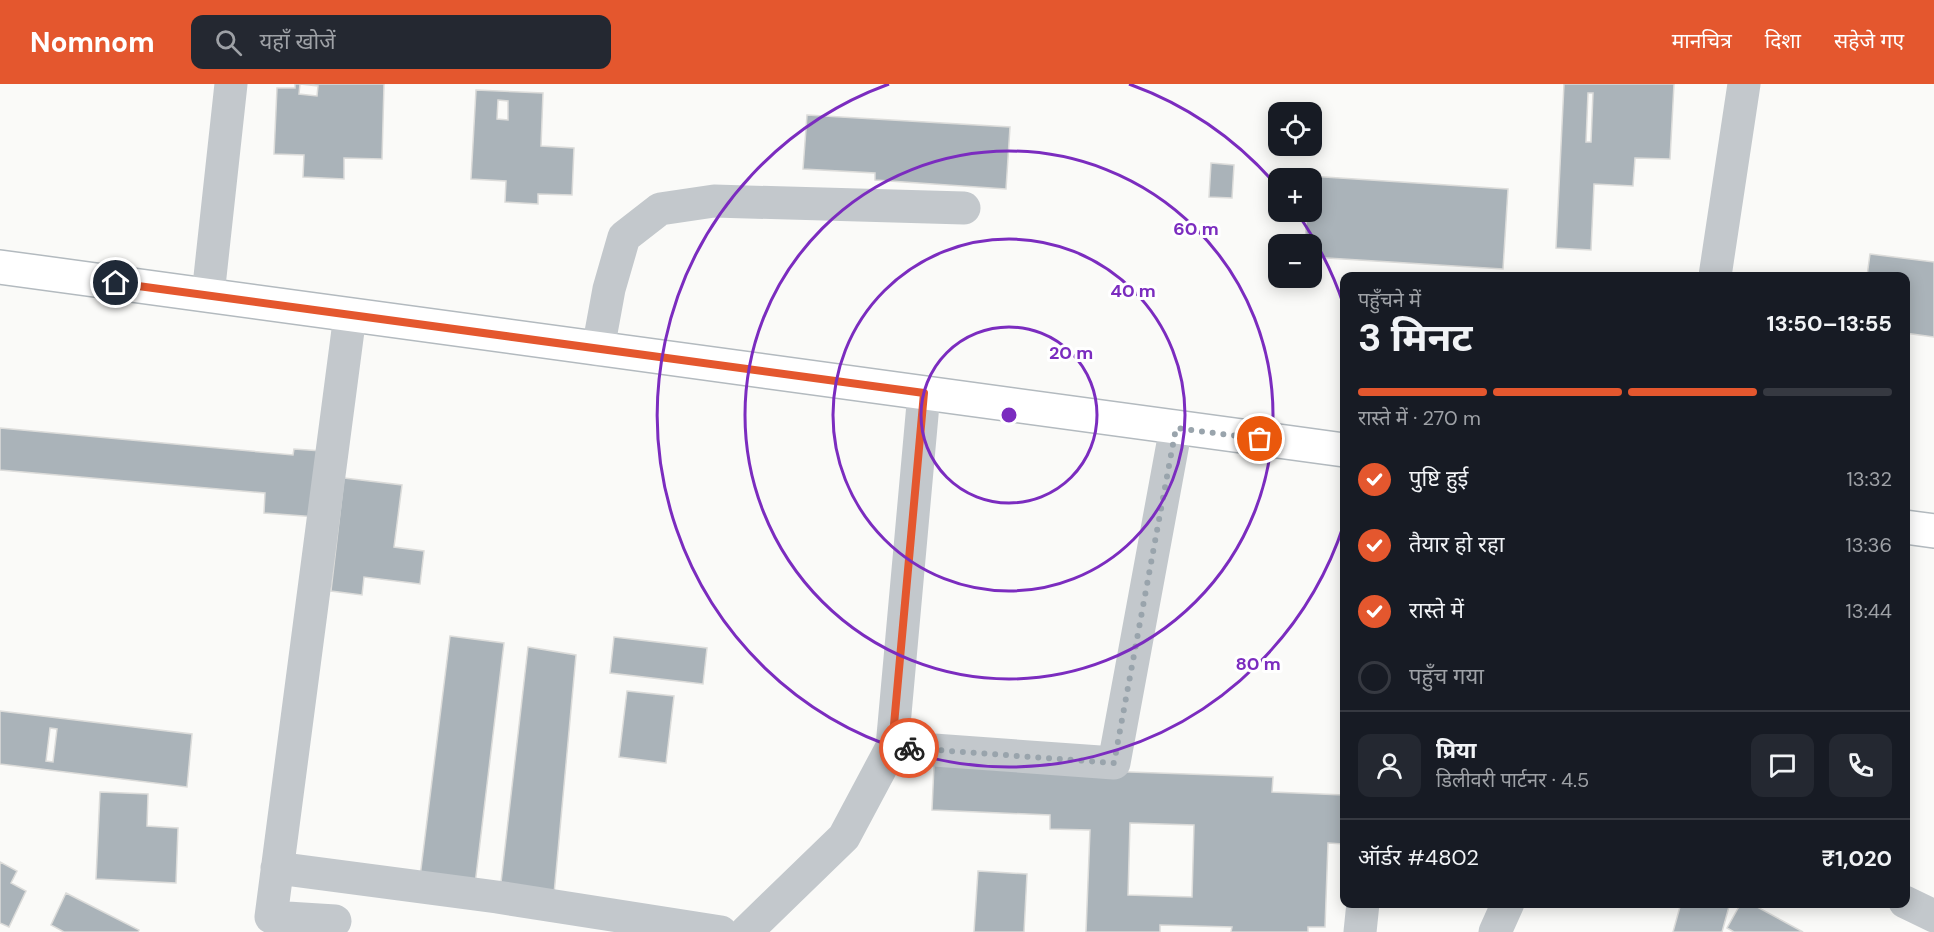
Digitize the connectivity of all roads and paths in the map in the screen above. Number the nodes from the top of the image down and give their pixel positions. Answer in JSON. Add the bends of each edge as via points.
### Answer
{"nodes":[{"id":1,"x":231,"y":84,"type":"edge"},
{"id":2,"x":1744,"y":84,"type":"edge"},
{"id":3,"x":964,"y":208,"type":"dead end"},
{"id":4,"x":0,"y":267,"type":"edge"},
{"id":5,"x":1716,"y":272,"type":"edge"},
{"id":6,"x":208,"y":296,"type":"junction"},
{"id":7,"x":350,"y":315,"type":"junction"},
{"id":8,"x":598,"y":349,"type":"junction"},
{"id":9,"x":924,"y":393,"type":"junction"},
{"id":10,"x":1176,"y":428,"type":"junction"},
{"id":11,"x":1340,"y":449,"type":"edge"},
{"id":12,"x":1910,"y":528,"type":"edge"},
{"id":13,"x":1934,"y":531,"type":"edge"},
{"id":14,"x":892,"y":747,"type":"junction"},
{"id":15,"x":277,"y":868,"type":"junction"},
{"id":16,"x":1910,"y":904,"type":"edge"},
{"id":17,"x":1362,"y":908,"type":"edge"},
{"id":18,"x":1506,"y":908,"type":"edge"},
{"id":19,"x":1934,"y":916,"type":"edge"},
{"id":20,"x":334,"y":921,"type":"dead end"},
{"id":21,"x":721,"y":932,"type":"edge"},
{"id":22,"x":746,"y":932,"type":"edge"},
{"id":23,"x":1360,"y":932,"type":"edge"},
{"id":24,"x":1495,"y":932,"type":"edge"}],
"edges":[{"from":1,"to":6,"type":"street"},
{"from":2,"to":5,"type":"street"},
{"from":3,"to":8,"type":"street","via":[[714,201],[660,209],[624,237]]},
{"from":4,"to":6,"type":"street"},
{"from":6,"to":7,"type":"street"},
{"from":7,"to":8,"type":"street"},
{"from":7,"to":15,"type":"street"},
{"from":8,"to":9,"type":"street"},
{"from":9,"to":10,"type":"street"},
{"from":9,"to":14,"type":"street"},
{"from":10,"to":11,"type":"street"},
{"from":10,"to":14,"type":"street","via":[[1114,763]]},
{"from":12,"to":13,"type":"street"},
{"from":14,"to":22,"type":"street","via":[[844,837]]},
{"from":15,"to":20,"type":"street","via":[[271,916]]},
{"from":15,"to":21,"type":"street"},
{"from":16,"to":19,"type":"street"},
{"from":17,"to":23,"type":"street"},
{"from":18,"to":24,"type":"street"}]}
